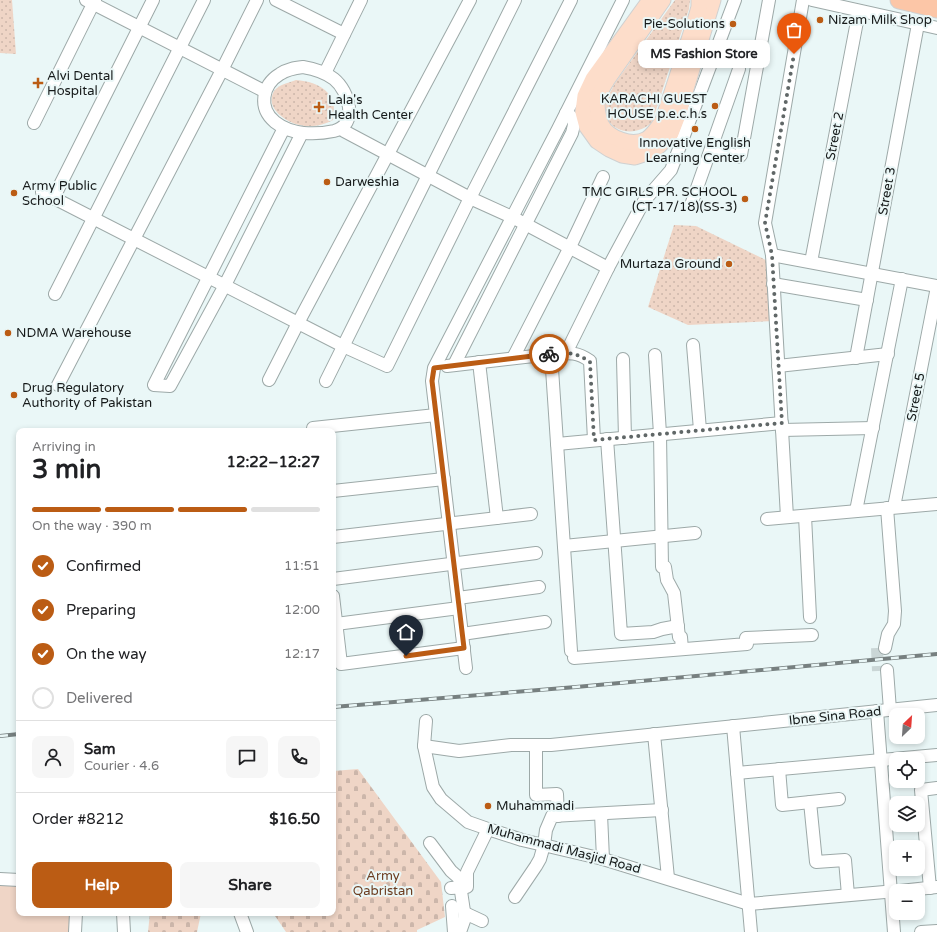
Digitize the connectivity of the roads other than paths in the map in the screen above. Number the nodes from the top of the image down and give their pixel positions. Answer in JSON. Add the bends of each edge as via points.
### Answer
{"nodes":[{"id":1,"x":153,"y":0,"type":"edge"},
{"id":2,"x":204,"y":0,"type":"edge"},
{"id":3,"x":257,"y":0,"type":"edge"},
{"id":4,"x":276,"y":0,"type":"edge"},
{"id":5,"x":361,"y":0,"type":"edge"},
{"id":6,"x":470,"y":0,"type":"edge"},
{"id":7,"x":516,"y":0,"type":"edge"},
{"id":8,"x":571,"y":0,"type":"edge"},
{"id":9,"x":623,"y":0,"type":"edge"},
{"id":10,"x":650,"y":0,"type":"edge"},
{"id":11,"x":663,"y":0,"type":"edge"},
{"id":12,"x":699,"y":0,"type":"edge"},
{"id":13,"x":713,"y":0,"type":"edge"},
{"id":14,"x":769,"y":0,"type":"edge"},
{"id":15,"x":803,"y":0,"type":"edge"},
{"id":16,"x":812,"y":0,"type":"edge"},
{"id":17,"x":898,"y":0,"type":"edge"},
{"id":18,"x":91,"y":1,"type":"edge"},
{"id":19,"x":733,"y":5,"type":"edge"},
{"id":20,"x":937,"y":9,"type":"edge"},
{"id":21,"x":859,"y":11,"type":"junction"},
{"id":22,"x":918,"y":24,"type":"junction"},
{"id":23,"x":140,"y":28,"type":"junction"},
{"id":24,"x":937,"y":28,"type":"edge"},
{"id":25,"x":344,"y":34,"type":"junction"},
{"id":26,"x":181,"y":49,"type":"junction"},
{"id":27,"x":739,"y":69,"type":"dead end"},
{"id":28,"x":222,"y":70,"type":"junction"},
{"id":29,"x":325,"y":73,"type":"junction"},
{"id":30,"x":264,"y":91,"type":"junction"},
{"id":31,"x":566,"y":112,"type":"junction"},
{"id":32,"x":34,"y":123,"type":"dead end"},
{"id":33,"x":284,"y":128,"type":"junction"},
{"id":34,"x":342,"y":128,"type":"junction"},
{"id":35,"x":302,"y":133,"type":"junction"},
{"id":36,"x":712,"y":148,"type":"junction"},
{"id":37,"x":387,"y":155,"type":"junction"},
{"id":38,"x":428,"y":177,"type":"junction"},
{"id":39,"x":603,"y":177,"type":"dead end"},
{"id":40,"x":42,"y":192,"type":"dead end"},
{"id":41,"x":470,"y":198,"type":"junction"},
{"id":42,"x":53,"y":199,"type":"junction"},
{"id":43,"x":691,"y":205,"type":"dead end"},
{"id":44,"x":512,"y":217,"type":"junction"},
{"id":45,"x":94,"y":219,"type":"junction"},
{"id":46,"x":526,"y":224,"type":"junction"},
{"id":47,"x":134,"y":239,"type":"junction"},
{"id":48,"x":570,"y":248,"type":"junction"},
{"id":49,"x":772,"y":255,"type":"junction"},
{"id":50,"x":811,"y":262,"type":"junction"},
{"id":51,"x":608,"y":268,"type":"junction"},
{"id":52,"x":872,"y":273,"type":"junction"},
{"id":53,"x":209,"y":277,"type":"junction"},
{"id":54,"x":902,"y":279,"type":"junction"},
{"id":55,"x":773,"y":284,"type":"junction"},
{"id":56,"x":225,"y":285,"type":"junction"},
{"id":57,"x":937,"y":286,"type":"edge"},
{"id":58,"x":55,"y":294,"type":"dead end"},
{"id":59,"x":867,"y":300,"type":"junction"},
{"id":60,"x":298,"y":323,"type":"junction"},
{"id":61,"x":693,"y":345,"type":"dead end"},
{"id":62,"x":344,"y":346,"type":"junction"},
{"id":63,"x":566,"y":353,"type":"junction"},
{"id":64,"x":551,"y":354,"type":"junction"},
{"id":65,"x":655,"y":354,"type":"dead end"},
{"id":66,"x":888,"y":354,"type":"junction"},
{"id":67,"x":513,"y":358,"type":"junction"},
{"id":68,"x":856,"y":358,"type":"junction"},
{"id":69,"x":623,"y":359,"type":"dead end"},
{"id":70,"x":479,"y":362,"type":"junction"},
{"id":71,"x":454,"y":365,"type":"junction"},
{"id":72,"x":778,"y":366,"type":"junction"},
{"id":73,"x":434,"y":368,"type":"junction"},
{"id":74,"x":269,"y":380,"type":"dead end"},
{"id":75,"x":326,"y":380,"type":"dead end"},
{"id":76,"x":58,"y":385,"type":"dead end"},
{"id":77,"x":436,"y":415,"type":"junction"},
{"id":78,"x":782,"y":426,"type":"junction"},
{"id":79,"x":313,"y":428,"type":"edge"},
{"id":80,"x":873,"y":428,"type":"junction"},
{"id":81,"x":700,"y":430,"type":"junction"},
{"id":82,"x":660,"y":434,"type":"junction"},
{"id":83,"x":625,"y":438,"type":"junction"},
{"id":84,"x":607,"y":439,"type":"junction"},
{"id":85,"x":594,"y":440,"type":"junction"},
{"id":86,"x":557,"y":444,"type":"junction"},
{"id":87,"x":444,"y":479,"type":"junction"},
{"id":88,"x":336,"y":491,"type":"edge"},
{"id":89,"x":937,"y":504,"type":"edge"},
{"id":90,"x":891,"y":508,"type":"junction"},
{"id":91,"x":856,"y":511,"type":"junction"},
{"id":92,"x":531,"y":514,"type":"dead end"},
{"id":93,"x":805,"y":516,"type":"junction"},
{"id":94,"x":787,"y":517,"type":"junction"},
{"id":95,"x":497,"y":518,"type":"junction"},
{"id":96,"x":767,"y":519,"type":"dead end"},
{"id":97,"x":449,"y":523,"type":"junction"},
{"id":98,"x":695,"y":533,"type":"dead end"},
{"id":99,"x":336,"y":536,"type":"edge"},
{"id":100,"x":662,"y":536,"type":"junction"},
{"id":101,"x":615,"y":541,"type":"junction"},
{"id":102,"x":564,"y":546,"type":"junction"},
{"id":103,"x":536,"y":554,"type":"dead end"},
{"id":104,"x":454,"y":564,"type":"junction"},
{"id":105,"x":336,"y":579,"type":"edge"},
{"id":106,"x":539,"y":587,"type":"dead end"},
{"id":107,"x":459,"y":603,"type":"junction"},
{"id":108,"x":810,"y":617,"type":"dead end"},
{"id":109,"x":545,"y":622,"type":"dead end"},
{"id":110,"x":336,"y":624,"type":"joint"},
{"id":111,"x":678,"y":626,"type":"junction"},
{"id":112,"x":462,"y":634,"type":"junction"},
{"id":113,"x":812,"y":635,"type":"dead end"},
{"id":114,"x":464,"y":648,"type":"junction"},
{"id":115,"x":881,"y":648,"type":"tunnel mouth"},
{"id":116,"x":682,"y":649,"type":"junction"},
{"id":117,"x":466,"y":668,"type":"dead end"},
{"id":118,"x":883,"y":670,"type":"tunnel mouth"},
{"id":119,"x":937,"y":705,"type":"edge"},
{"id":120,"x":883,"y":711,"type":"junction"},
{"id":121,"x":426,"y":721,"type":"dead end"},
{"id":122,"x":733,"y":726,"type":"junction"},
{"id":123,"x":654,"y":734,"type":"junction"},
{"id":124,"x":536,"y":745,"type":"junction"},
{"id":125,"x":424,"y":746,"type":"junction"},
{"id":126,"x":937,"y":754,"type":"edge"},
{"id":127,"x":880,"y":760,"type":"junction"},
{"id":128,"x":779,"y":769,"type":"junction"},
{"id":129,"x":737,"y":773,"type":"junction"},
{"id":130,"x":937,"y":788,"type":"edge"},
{"id":131,"x":839,"y":799,"type":"dead end"},
{"id":132,"x":810,"y":802,"type":"junction"},
{"id":133,"x":662,"y":810,"type":"junction"},
{"id":134,"x":601,"y":814,"type":"junction"},
{"id":135,"x":558,"y":816,"type":"junction"},
{"id":136,"x":488,"y":829,"type":"junction"},
{"id":137,"x":430,"y":843,"type":"dead end"},
{"id":138,"x":544,"y":845,"type":"junction"},
{"id":139,"x":932,"y":850,"type":"edge"},
{"id":140,"x":603,"y":859,"type":"junction"},
{"id":141,"x":668,"y":878,"type":"junction"},
{"id":142,"x":0,"y":879,"type":"edge"},
{"id":143,"x":16,"y":880,"type":"edge"},
{"id":144,"x":895,"y":884,"type":"edge"},
{"id":145,"x":934,"y":887,"type":"edge"},
{"id":146,"x":456,"y":888,"type":"junction"},
{"id":147,"x":889,"y":893,"type":"edge"},
{"id":148,"x":848,"y":896,"type":"junction"},
{"id":149,"x":516,"y":897,"type":"dead end"},
{"id":150,"x":749,"y":904,"type":"junction"},
{"id":151,"x":452,"y":906,"type":"dead end"},
{"id":152,"x":76,"y":916,"type":"edge"},
{"id":153,"x":123,"y":916,"type":"edge"},
{"id":154,"x":241,"y":916,"type":"edge"},
{"id":155,"x":465,"y":918,"type":"junction"},
{"id":156,"x":895,"y":920,"type":"edge"},
{"id":157,"x":482,"y":921,"type":"dead end"},
{"id":158,"x":937,"y":931,"type":"edge"},
{"id":159,"x":75,"y":932,"type":"edge"},
{"id":160,"x":124,"y":932,"type":"edge"},
{"id":161,"x":247,"y":932,"type":"edge"},
{"id":162,"x":454,"y":932,"type":"edge"},
{"id":163,"x":460,"y":932,"type":"edge"},
{"id":164,"x":751,"y":932,"type":"edge"},
{"id":165,"x":894,"y":932,"type":"edge"},
{"id":166,"x":921,"y":932,"type":"edge"}],
"edges":[{"from":1,"to":23,"type":"street"},
{"from":2,"to":26,"type":"street"},
{"from":3,"to":28,"type":"street"},
{"from":4,"to":25,"type":"street"},
{"from":5,"to":25,"type":"street"},
{"from":6,"to":37,"type":"street"},
{"from":7,"to":38,"type":"street"},
{"from":8,"to":41,"type":"street"},
{"from":9,"to":31,"type":"street"},
{"from":10,"to":13,"type":"main road","via":[[593,79],[585,96],[583,112],[587,127],[597,142],[622,155],[635,157],[650,152],[670,133],[678,115]]},
{"from":11,"to":12,"type":"main road","via":[[607,80],[597,101],[601,124],[609,133],[621,140],[633,143],[646,140],[662,120],[695,21]]},
{"from":14,"to":36,"type":"street","via":[[741,155],[738,157]]},
{"from":15,"to":49,"type":"street","via":[[765,223]]},
{"from":16,"to":21,"type":"street"},
{"from":17,"to":20,"type":"highway"},
{"from":18,"to":23,"type":"street"},
{"from":18,"to":32,"type":"street"},
{"from":19,"to":51,"type":"street","via":[[671,170],[644,201]]},
{"from":21,"to":22,"type":"street"},
{"from":21,"to":50,"type":"street","name":"Street 2"},
{"from":22,"to":24,"type":"street"},
{"from":22,"to":52,"type":"street","name":"Street 3"},
{"from":23,"to":26,"type":"street"},
{"from":23,"to":42,"type":"street"},
{"from":25,"to":29,"type":"street"},
{"from":26,"to":28,"type":"street"},
{"from":26,"to":45,"type":"street"},
{"from":27,"to":36,"type":"street"},
{"from":28,"to":30,"type":"street"},
{"from":28,"to":47,"type":"street"},
{"from":29,"to":30,"type":"street","via":[[303,67],[290,69],[271,81]]},
{"from":29,"to":34,"type":"street","via":[[335,80],[347,98],[349,117]]},
{"from":30,"to":33,"type":"street","via":[[267,112]]},
{"from":31,"to":44,"type":"street"},
{"from":31,"to":46,"type":"street","via":[[572,117],[572,133]]},
{"from":33,"to":35,"type":"street"},
{"from":33,"to":53,"type":"street"},
{"from":34,"to":35,"type":"street","via":[[327,133]]},
{"from":34,"to":37,"type":"street"},
{"from":35,"to":56,"type":"street"},
{"from":36,"to":43,"type":"street"},
{"from":37,"to":38,"type":"street"},
{"from":37,"to":60,"type":"street"},
{"from":38,"to":41,"type":"street"},
{"from":38,"to":62,"type":"street"},
{"from":39,"to":48,"type":"street"},
{"from":40,"to":42,"type":"street"},
{"from":41,"to":44,"type":"street"},
{"from":41,"to":62,"type":"street","via":[[387,366]]},
{"from":42,"to":45,"type":"street"},
{"from":44,"to":46,"type":"street"},
{"from":44,"to":73,"type":"street"},
{"from":45,"to":47,"type":"street"},
{"from":45,"to":58,"type":"street"},
{"from":46,"to":48,"type":"street"},
{"from":46,"to":71,"type":"street"},
{"from":47,"to":53,"type":"street"},
{"from":47,"to":76,"type":"street"},
{"from":48,"to":51,"type":"street"},
{"from":48,"to":67,"type":"street"},
{"from":49,"to":50,"type":"street"},
{"from":49,"to":55,"type":"street"},
{"from":50,"to":52,"type":"street"},
{"from":51,"to":63,"type":"street"},
{"from":52,"to":54,"type":"street"},
{"from":52,"to":59,"type":"street","name":"Street 3"},
{"from":53,"to":56,"type":"street"},
{"from":53,"to":56,"type":"street","via":[[154,385],[170,386]]},
{"from":54,"to":57,"type":"street"},
{"from":54,"to":66,"type":"street"},
{"from":55,"to":59,"type":"street"},
{"from":55,"to":72,"type":"street"},
{"from":56,"to":60,"type":"street"},
{"from":57,"to":90,"type":"street","name":"Street 5"},
{"from":59,"to":68,"type":"street","name":"Street 3"},
{"from":60,"to":62,"type":"street"},
{"from":60,"to":74,"type":"street"},
{"from":61,"to":81,"type":"street"},
{"from":62,"to":75,"type":"street"},
{"from":63,"to":64,"type":"street"},
{"from":63,"to":85,"type":"street","via":[[580,354],[590,362]]},
{"from":64,"to":67,"type":"street"},
{"from":64,"to":86,"type":"street"},
{"from":65,"to":82,"type":"street"},
{"from":66,"to":68,"type":"street"},
{"from":66,"to":80,"type":"street"},
{"from":67,"to":70,"type":"street"},
{"from":68,"to":72,"type":"street"},
{"from":69,"to":83,"type":"street"},
{"from":70,"to":71,"type":"street"},
{"from":70,"to":95,"type":"street"},
{"from":71,"to":73,"type":"street"},
{"from":72,"to":78,"type":"street"},
{"from":73,"to":77,"type":"street","via":[[432,381]]},
{"from":77,"to":79,"type":"street"},
{"from":77,"to":87,"type":"street"},
{"from":78,"to":80,"type":"street"},
{"from":78,"to":81,"type":"street"},
{"from":78,"to":94,"type":"street"},
{"from":80,"to":91,"type":"street"},
{"from":81,"to":82,"type":"street"},
{"from":82,"to":83,"type":"street"},
{"from":82,"to":100,"type":"street"},
{"from":83,"to":84,"type":"street"},
{"from":84,"to":85,"type":"street"},
{"from":84,"to":101,"type":"street"},
{"from":85,"to":86,"type":"street"},
{"from":86,"to":102,"type":"street"},
{"from":87,"to":88,"type":"street"},
{"from":87,"to":97,"type":"street"},
{"from":89,"to":90,"type":"street"},
{"from":90,"to":91,"type":"street"},
{"from":90,"to":115,"type":"street","name":"Street 5","via":[[895,611],[894,624]]},
{"from":91,"to":93,"type":"street"},
{"from":92,"to":95,"type":"street"},
{"from":93,"to":94,"type":"street"},
{"from":93,"to":108,"type":"street"},
{"from":94,"to":96,"type":"street"},
{"from":95,"to":97,"type":"street"},
{"from":97,"to":99,"type":"street"},
{"from":97,"to":104,"type":"street"},
{"from":98,"to":100,"type":"street"},
{"from":100,"to":101,"type":"street"},
{"from":100,"to":111,"type":"street","via":[[662,567],[666,567],[667,580],[674,593]]},
{"from":101,"to":102,"type":"street"},
{"from":101,"to":111,"type":"street","via":[[621,634],[653,632]]},
{"from":102,"to":116,"type":"street","via":[[573,654]]},
{"from":103,"to":104,"type":"street"},
{"from":104,"to":105,"type":"street"},
{"from":104,"to":107,"type":"street"},
{"from":106,"to":107,"type":"street"},
{"from":107,"to":110,"type":"street"},
{"from":107,"to":112,"type":"street"},
{"from":109,"to":112,"type":"street"},
{"from":110,"to":114,"type":"street","via":[[341,664]]},
{"from":111,"to":116,"type":"street"},
{"from":112,"to":114,"type":"street"},
{"from":113,"to":116,"type":"street","via":[[746,638],[747,644]]},
{"from":114,"to":117,"type":"street"},
{"from":118,"to":120,"type":"street"},
{"from":119,"to":120,"type":"street","name":"Ibne Sina Road"},
{"from":120,"to":122,"type":"street","name":"Ibne Sina Road"},
{"from":120,"to":127,"type":"street"},
{"from":121,"to":125,"type":"street","name":"Muhammadi Masjid Road"},
{"from":122,"to":123,"type":"street","name":"Ibne Sina Road"},
{"from":122,"to":129,"type":"street"},
{"from":123,"to":124,"type":"street","name":"Ibne Sina Road"},
{"from":123,"to":133,"type":"street"},
{"from":124,"to":125,"type":"street","name":"Ibne Sina Road","via":[[459,751]]},
{"from":124,"to":135,"type":"street","via":[[536,795],[557,794]]},
{"from":125,"to":136,"type":"street","name":"Muhammadi Masjid Road","via":[[433,787],[441,799],[468,822]]},
{"from":126,"to":127,"type":"street"},
{"from":127,"to":128,"type":"street"},
{"from":127,"to":144,"type":"street"},
{"from":128,"to":129,"type":"street"},
{"from":128,"to":132,"type":"street","via":[[782,805]]},
{"from":129,"to":150,"type":"street"},
{"from":130,"to":139,"type":"street","via":[[921,790]]},
{"from":131,"to":132,"type":"street"},
{"from":132,"to":148,"type":"street","via":[[816,862],[845,860]]},
{"from":133,"to":134,"type":"street"},
{"from":133,"to":141,"type":"street"},
{"from":134,"to":135,"type":"street"},
{"from":134,"to":140,"type":"street"},
{"from":135,"to":138,"type":"street","via":[[552,816],[546,830]]},
{"from":136,"to":138,"type":"street","name":"Muhammadi Masjid Road"},
{"from":136,"to":146,"type":"street","via":[[467,872],[467,887]]},
{"from":137,"to":146,"type":"street","via":[[459,878]]},
{"from":138,"to":140,"type":"street","name":"Muhammadi Masjid Road"},
{"from":138,"to":149,"type":"street","via":[[536,866]]},
{"from":139,"to":145,"type":"street"},
{"from":140,"to":141,"type":"street","name":"Muhammadi Masjid Road"},
{"from":141,"to":150,"type":"street","name":"Muhammadi Masjid Road"},
{"from":142,"to":143,"type":"street"},
{"from":146,"to":155,"type":"street"},
{"from":147,"to":148,"type":"street"},
{"from":148,"to":150,"type":"street"},
{"from":150,"to":164,"type":"street"},
{"from":151,"to":162,"type":"street"},
{"from":152,"to":159,"type":"street"},
{"from":153,"to":160,"type":"street"},
{"from":154,"to":161,"type":"street"},
{"from":155,"to":157,"type":"street","via":[[467,914]]},
{"from":155,"to":163,"type":"street"},
{"from":156,"to":165,"type":"street"},
{"from":158,"to":166,"type":"street"}]}
